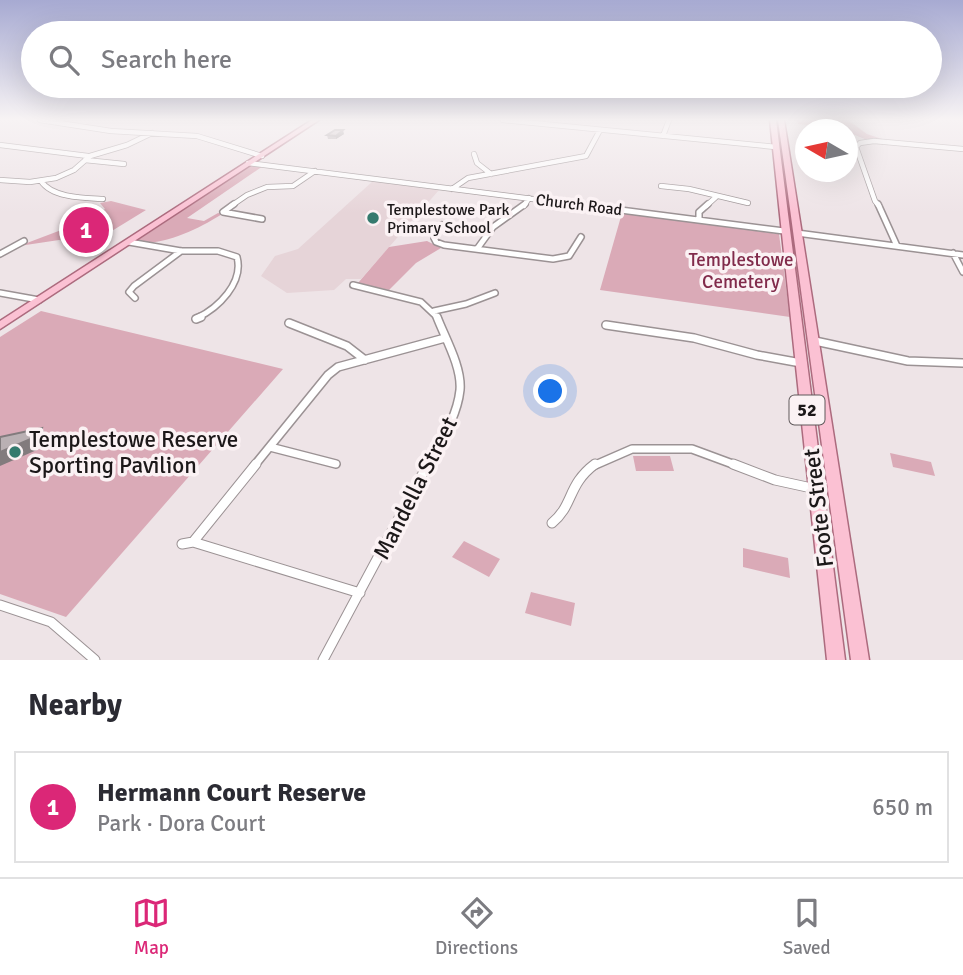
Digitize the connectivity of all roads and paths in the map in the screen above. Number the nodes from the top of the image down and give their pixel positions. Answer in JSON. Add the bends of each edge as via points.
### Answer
{"nodes":[{"id":1,"x":47,"y":151,"type":"edge"},
{"id":2,"x":107,"y":151,"type":"edge"},
{"id":3,"x":244,"y":151,"type":"edge"},
{"id":4,"x":268,"y":151,"type":"edge"},
{"id":5,"x":589,"y":151,"type":"edge"},
{"id":6,"x":776,"y":151,"type":"edge"},
{"id":7,"x":785,"y":151,"type":"edge"},
{"id":8,"x":857,"y":151,"type":"edge"},
{"id":9,"x":474,"y":154,"type":"dead end"},
{"id":10,"x":90,"y":156,"type":"junction"},
{"id":11,"x":260,"y":156,"type":"junction"},
{"id":12,"x":83,"y":160,"type":"junction"},
{"id":13,"x":249,"y":163,"type":"junction"},
{"id":14,"x":124,"y":164,"type":"dead end"},
{"id":15,"x":314,"y":171,"type":"junction"},
{"id":16,"x":491,"y":174,"type":"junction"},
{"id":17,"x":0,"y":180,"type":"edge"},
{"id":18,"x":41,"y":181,"type":"junction"},
{"id":19,"x":661,"y":186,"type":"dead end"},
{"id":20,"x":452,"y":189,"type":"junction"},
{"id":21,"x":716,"y":197,"type":"junction"},
{"id":22,"x":529,"y":198,"type":"junction"},
{"id":23,"x":103,"y":199,"type":"dead end"},
{"id":24,"x":748,"y":203,"type":"dead end"},
{"id":25,"x":782,"y":206,"type":"junction"},
{"id":26,"x":793,"y":207,"type":"junction"},
{"id":27,"x":262,"y":219,"type":"dead end"},
{"id":28,"x":699,"y":220,"type":"junction"},
{"id":29,"x":442,"y":225,"type":"dead end"},
{"id":30,"x":791,"y":232,"type":"junction"},
{"id":31,"x":582,"y":237,"type":"dead end"},
{"id":32,"x":24,"y":241,"type":"dead end"},
{"id":33,"x":129,"y":242,"type":"junction"},
{"id":34,"x":897,"y":246,"type":"junction"},
{"id":35,"x":477,"y":249,"type":"junction"},
{"id":36,"x":181,"y":251,"type":"junction"},
{"id":37,"x":953,"y":253,"type":"junction"},
{"id":38,"x":0,"y":254,"type":"edge"},
{"id":39,"x":963,"y":255,"type":"edge"},
{"id":40,"x":963,"y":272,"type":"edge"},
{"id":41,"x":353,"y":285,"type":"dead end"},
{"id":42,"x":0,"y":292,"type":"edge"},
{"id":43,"x":495,"y":293,"type":"dead end"},
{"id":44,"x":135,"y":298,"type":"dead end"},
{"id":45,"x":37,"y":300,"type":"junction"},
{"id":46,"x":434,"y":312,"type":"junction"},
{"id":47,"x":0,"y":318,"type":"edge"},
{"id":48,"x":197,"y":319,"type":"dead end"},
{"id":49,"x":289,"y":323,"type":"dead end"},
{"id":50,"x":606,"y":325,"type":"dead end"},
{"id":51,"x":0,"y":326,"type":"edge"},
{"id":52,"x":445,"y":338,"type":"junction"},
{"id":53,"x":815,"y":341,"type":"junction"},
{"id":54,"x":365,"y":360,"type":"junction"},
{"id":55,"x":801,"y":363,"type":"junction"},
{"id":56,"x":963,"y":363,"type":"edge"},
{"id":57,"x":807,"y":411,"type":"junction"},
{"id":58,"x":825,"y":415,"type":"junction"},
{"id":59,"x":270,"y":447,"type":"junction"},
{"id":60,"x":336,"y":464,"type":"dead end"},
{"id":61,"x":816,"y":489,"type":"junction"},
{"id":62,"x":552,"y":523,"type":"dead end"},
{"id":63,"x":193,"y":542,"type":"junction"},
{"id":64,"x":182,"y":544,"type":"dead end"},
{"id":65,"x":360,"y":593,"type":"junction"},
{"id":66,"x":0,"y":605,"type":"edge"},
{"id":67,"x":95,"y":660,"type":"edge"},
{"id":68,"x":323,"y":660,"type":"edge"},
{"id":69,"x":836,"y":660,"type":"edge"},
{"id":70,"x":860,"y":660,"type":"edge"}],
"edges":[{"from":1,"to":10,"type":"street"},
{"from":2,"to":10,"type":"street"},
{"from":3,"to":11,"type":"street"},
{"from":4,"to":11,"type":"main road"},
{"from":5,"to":16,"type":"street","via":[[586,156]]},
{"from":6,"to":25,"type":"main road","number":"52"},
{"from":7,"to":26,"type":"main road"},
{"from":8,"to":34,"type":"street"},
{"from":9,"to":16,"type":"street","via":[[477,163]]},
{"from":10,"to":12,"type":"street"},
{"from":11,"to":13,"type":"main road"},
{"from":12,"to":14,"type":"street"},
{"from":12,"to":18,"type":"street","via":[[71,172]]},
{"from":13,"to":15,"type":"street","name":"Church Road"},
{"from":13,"to":33,"type":"main road"},
{"from":15,"to":20,"type":"street","name":"Church Road"},
{"from":15,"to":27,"type":"street","via":[[294,188],[257,190],[223,212]]},
{"from":16,"to":20,"type":"street","via":[[468,178]]},
{"from":17,"to":18,"type":"street"},
{"from":18,"to":23,"type":"street","via":[[72,197]]},
{"from":19,"to":21,"type":"street"},
{"from":20,"to":22,"type":"street","name":"Church Road"},
{"from":21,"to":24,"type":"street"},
{"from":21,"to":28,"type":"street","via":[[699,212]]},
{"from":22,"to":28,"type":"street","name":"Church Road"},
{"from":22,"to":35,"type":"street","via":[[493,227]]},
{"from":25,"to":26,"type":"main road"},
{"from":25,"to":30,"type":"main road","number":"52"},
{"from":26,"to":30,"type":"main road"},
{"from":28,"to":30,"type":"street","name":"Church Road"},
{"from":29,"to":35,"type":"street","via":[[436,242]]},
{"from":30,"to":34,"type":"street","name":"Church Road"},
{"from":30,"to":53,"type":"main road","name":"Foote Street","number":"52"},
{"from":30,"to":55,"type":"main road","name":"Foote Street","number":"52"},
{"from":31,"to":35,"type":"street","via":[[562,259]]},
{"from":32,"to":38,"type":"street"},
{"from":33,"to":36,"type":"street"},
{"from":33,"to":45,"type":"main road"},
{"from":34,"to":37,"type":"street","name":"Church Road"},
{"from":36,"to":44,"type":"street","via":[[134,286],[129,292]]},
{"from":36,"to":48,"type":"street","via":[[230,253],[240,262],[221,303]]},
{"from":37,"to":39,"type":"street","name":"Church Road"},
{"from":37,"to":40,"type":"street"},
{"from":41,"to":46,"type":"street","via":[[421,302]]},
{"from":42,"to":45,"type":"street"},
{"from":43,"to":46,"type":"street"},
{"from":45,"to":47,"type":"main road"},
{"from":45,"to":51,"type":"main road"},
{"from":46,"to":52,"type":"street","name":"Mandella Street"},
{"from":49,"to":54,"type":"street","via":[[347,345]]},
{"from":50,"to":55,"type":"street","via":[[694,338]]},
{"from":52,"to":54,"type":"street"},
{"from":52,"to":65,"type":"street","name":"Mandella Street","via":[[460,389],[452,420]]},
{"from":53,"to":56,"type":"street","via":[[932,363]]},
{"from":53,"to":58,"type":"main road","name":"Foote Street","number":"52"},
{"from":54,"to":59,"type":"street","via":[[338,367],[328,375]]},
{"from":55,"to":57,"type":"main road","name":"Foote Street","number":"52"},
{"from":57,"to":58,"type":"main road"},
{"from":57,"to":61,"type":"main road","name":"Foote Street","number":"52"},
{"from":58,"to":70,"type":"main road","name":"Foote Street","number":"52"},
{"from":59,"to":60,"type":"street"},
{"from":59,"to":63,"type":"street"},
{"from":61,"to":62,"type":"street","via":[[775,480],[692,449],[632,449],[581,475],[564,513]]},
{"from":61,"to":69,"type":"main road","name":"Foote Street","number":"52"},
{"from":63,"to":64,"type":"street"},
{"from":63,"to":65,"type":"street"},
{"from":65,"to":68,"type":"street","name":"Mandella Street"},
{"from":66,"to":67,"type":"street","via":[[51,622]]}]}
